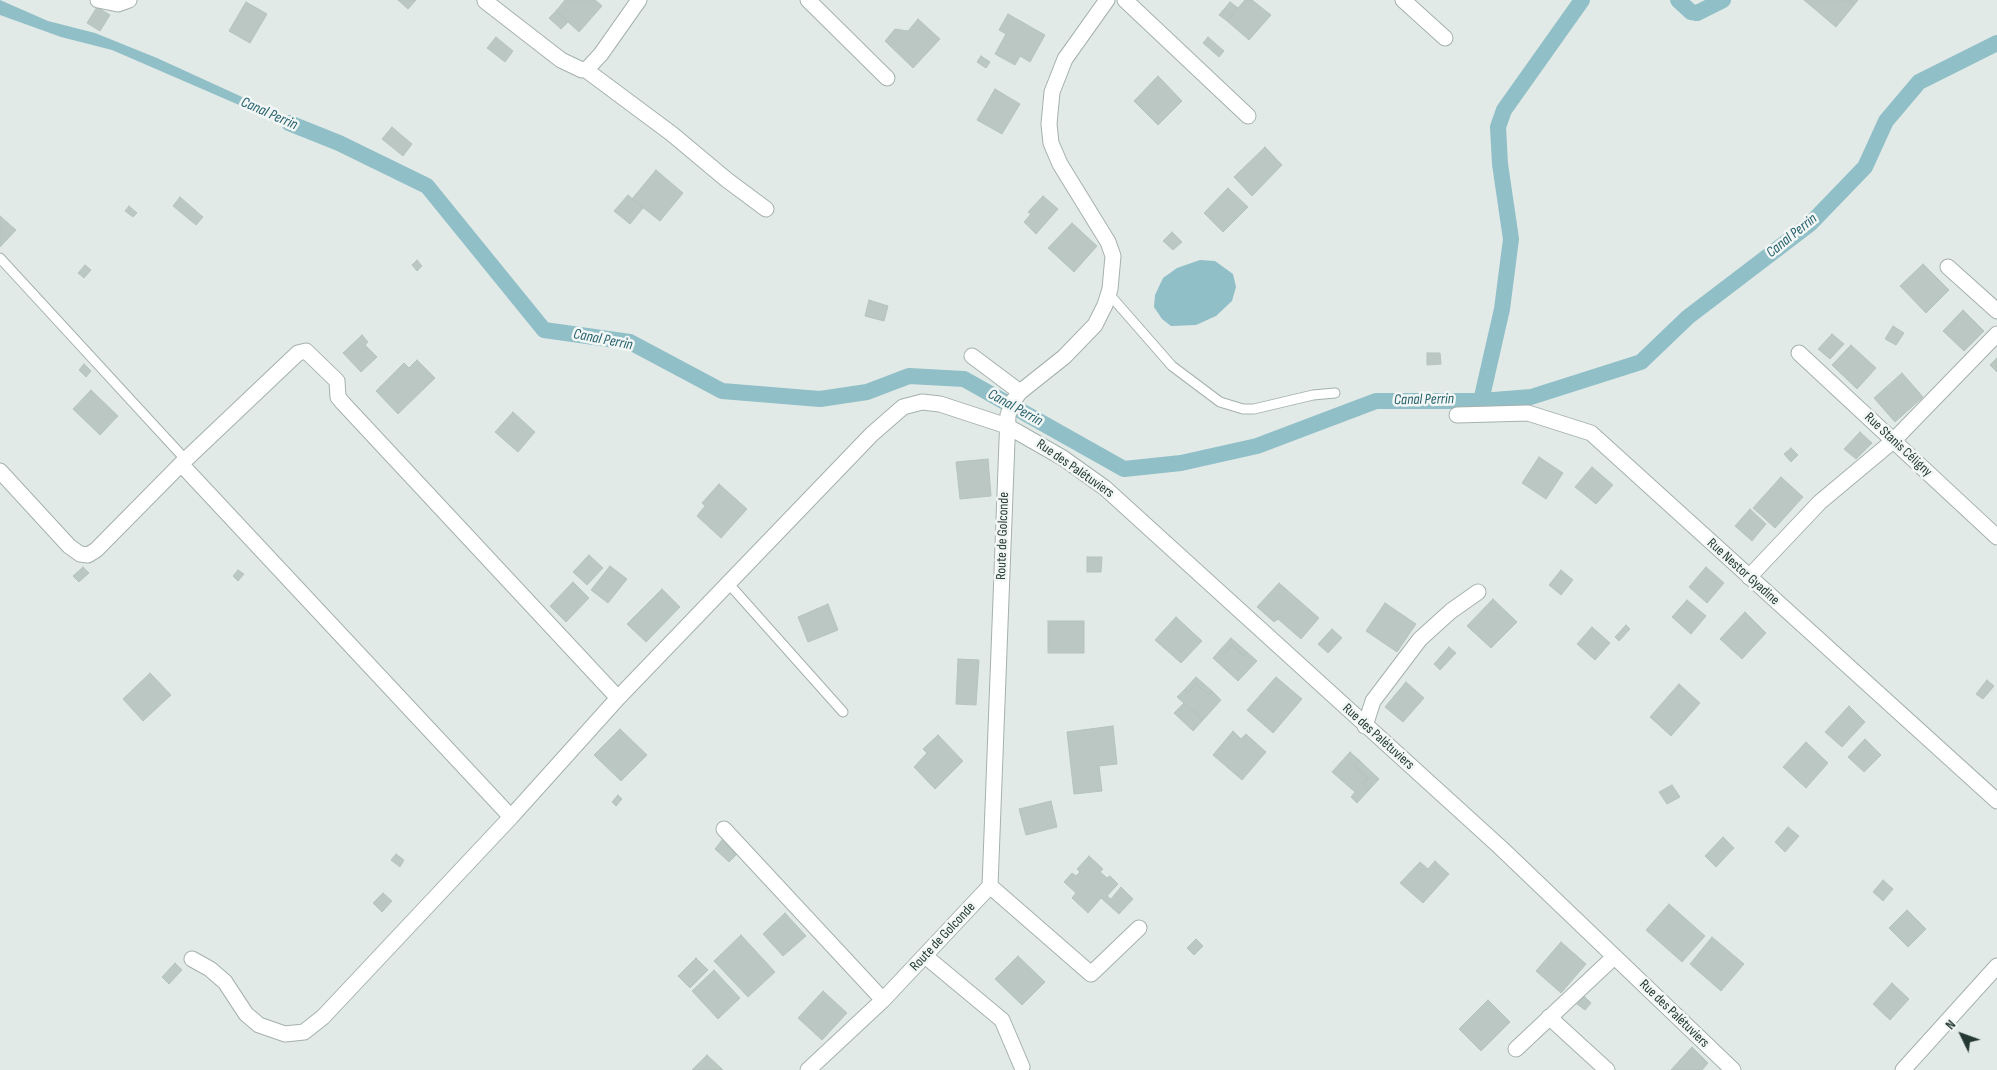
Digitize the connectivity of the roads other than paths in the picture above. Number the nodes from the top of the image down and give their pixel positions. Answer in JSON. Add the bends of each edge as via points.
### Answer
{"nodes":[{"id":1,"x":98,"y":0,"type":"edge"},
{"id":2,"x":129,"y":0,"type":"edge"},
{"id":3,"x":639,"y":0,"type":"edge"},
{"id":4,"x":808,"y":0,"type":"edge"},
{"id":5,"x":1106,"y":0,"type":"edge"},
{"id":6,"x":1125,"y":0,"type":"edge"},
{"id":7,"x":1403,"y":0,"type":"edge"},
{"id":8,"x":485,"y":1,"type":"edge"},
{"id":9,"x":1445,"y":38,"type":"dead end"},
{"id":10,"x":586,"y":70,"type":"junction"},
{"id":11,"x":887,"y":78,"type":"dead end"},
{"id":12,"x":1248,"y":116,"type":"dead end"},
{"id":13,"x":766,"y":209,"type":"dead end"},
{"id":14,"x":0,"y":258,"type":"edge"},
{"id":15,"x":1948,"y":267,"type":"dead end"},
{"id":16,"x":1108,"y":294,"type":"junction"},
{"id":17,"x":1997,"y":311,"type":"edge"},
{"id":18,"x":1997,"y":334,"type":"edge"},
{"id":19,"x":1800,"y":353,"type":"dead end"},
{"id":20,"x":972,"y":356,"type":"dead end"},
{"id":21,"x":1020,"y":392,"type":"junction"},
{"id":22,"x":1335,"y":393,"type":"dead end"},
{"id":23,"x":1457,"y":415,"type":"dead end"},
{"id":24,"x":1007,"y":426,"type":"junction"},
{"id":25,"x":1893,"y":441,"type":"junction"},
{"id":26,"x":183,"y":462,"type":"junction"},
{"id":27,"x":0,"y":472,"type":"edge"},
{"id":28,"x":1997,"y":537,"type":"edge"},
{"id":29,"x":1749,"y":577,"type":"junction"},
{"id":30,"x":728,"y":583,"type":"junction"},
{"id":31,"x":1478,"y":592,"type":"dead end"},
{"id":32,"x":618,"y":698,"type":"junction"},
{"id":33,"x":843,"y":712,"type":"dead end"},
{"id":34,"x":1365,"y":726,"type":"junction"},
{"id":35,"x":1997,"y":801,"type":"edge"},
{"id":36,"x":511,"y":816,"type":"junction"},
{"id":37,"x":724,"y":829,"type":"dead end"},
{"id":38,"x":990,"y":886,"type":"junction"},
{"id":39,"x":1139,"y":928,"type":"dead end"},
{"id":40,"x":925,"y":956,"type":"junction"},
{"id":41,"x":1614,"y":957,"type":"junction"},
{"id":42,"x":192,"y":959,"type":"dead end"},
{"id":43,"x":1997,"y":966,"type":"edge"},
{"id":44,"x":883,"y":1000,"type":"junction"},
{"id":45,"x":1549,"y":1017,"type":"junction"},
{"id":46,"x":1516,"y":1049,"type":"dead end"},
{"id":47,"x":1022,"y":1067,"type":"dead end"},
{"id":48,"x":808,"y":1070,"type":"edge"},
{"id":49,"x":1607,"y":1070,"type":"edge"},
{"id":50,"x":1732,"y":1070,"type":"edge"},
{"id":51,"x":1903,"y":1070,"type":"edge"}],
"edges":[{"from":1,"to":2,"type":"street","via":[[118,4]]},
{"from":3,"to":10,"type":"street"},
{"from":4,"to":11,"type":"street"},
{"from":5,"to":16,"type":"street","name":"Route de Golconde","via":[[1077,39],[1057,75],[1050,99],[1048,124],[1051,143],[1060,164],[1108,242],[1113,256]]},
{"from":6,"to":12,"type":"street"},
{"from":7,"to":9,"type":"street"},
{"from":8,"to":10,"type":"street","via":[[561,60],[578,70]]},
{"from":10,"to":13,"type":"street"},
{"from":14,"to":26,"type":"lane"},
{"from":15,"to":17,"type":"street"},
{"from":16,"to":21,"type":"street","name":"Route de Golconde","via":[[1095,325],[1082,340]]},
{"from":16,"to":22,"type":"lane","via":[[1172,366],[1220,402],[1254,409]]},
{"from":18,"to":25,"type":"street"},
{"from":19,"to":25,"type":"street","name":"Rue Stanis Céligny"},
{"from":20,"to":21,"type":"street"},
{"from":21,"to":24,"type":"street","name":"Route de Golconde","via":[[1010,408]]},
{"from":23,"to":29,"type":"street","name":"Rue Nestor Gyadine","via":[[1528,413],[1591,433]]},
{"from":24,"to":30,"type":"street","name":"Rue des Palétuviers","via":[[932,402],[903,406]]},
{"from":24,"to":34,"type":"street","name":"Rue des Palétuviers","via":[[1063,458],[1105,488]]},
{"from":24,"to":38,"type":"street","name":"Route de Golconde"},
{"from":25,"to":28,"type":"street","name":"Rue Stanis Céligny"},
{"from":25,"to":29,"type":"street","via":[[1820,502]]},
{"from":26,"to":27,"type":"street","via":[[96,550],[86,555],[62,540]]},
{"from":26,"to":32,"type":"street","via":[[298,353],[306,351],[337,381],[338,397],[342,402]]},
{"from":26,"to":36,"type":"street"},
{"from":29,"to":35,"type":"street","name":"Rue Nestor Gyadine"},
{"from":30,"to":32,"type":"street","name":"Rue des Palétuviers"},
{"from":30,"to":33,"type":"lane"},
{"from":31,"to":34,"type":"street","via":[[1420,639],[1373,702]]},
{"from":32,"to":36,"type":"street","name":"Rue des Palétuviers"},
{"from":34,"to":41,"type":"street","name":"Rue des Palétuviers"},
{"from":36,"to":42,"type":"street","name":"Rue des Palétuviers","via":[[323,1016],[304,1032],[286,1034],[259,1025],[246,1014],[225,982],[210,968]]},
{"from":37,"to":44,"type":"street"},
{"from":38,"to":39,"type":"street","via":[[1091,974]]},
{"from":38,"to":40,"type":"street","name":"Route de Golconde"},
{"from":40,"to":44,"type":"street","name":"Route de Golconde"},
{"from":40,"to":47,"type":"street","via":[[1002,1020]]},
{"from":41,"to":45,"type":"street"},
{"from":41,"to":50,"type":"street","name":"Rue des Palétuviers"},
{"from":43,"to":51,"type":"street"},
{"from":44,"to":48,"type":"street","name":"Route de Golconde"},
{"from":45,"to":46,"type":"street"},
{"from":45,"to":49,"type":"street"}]}
